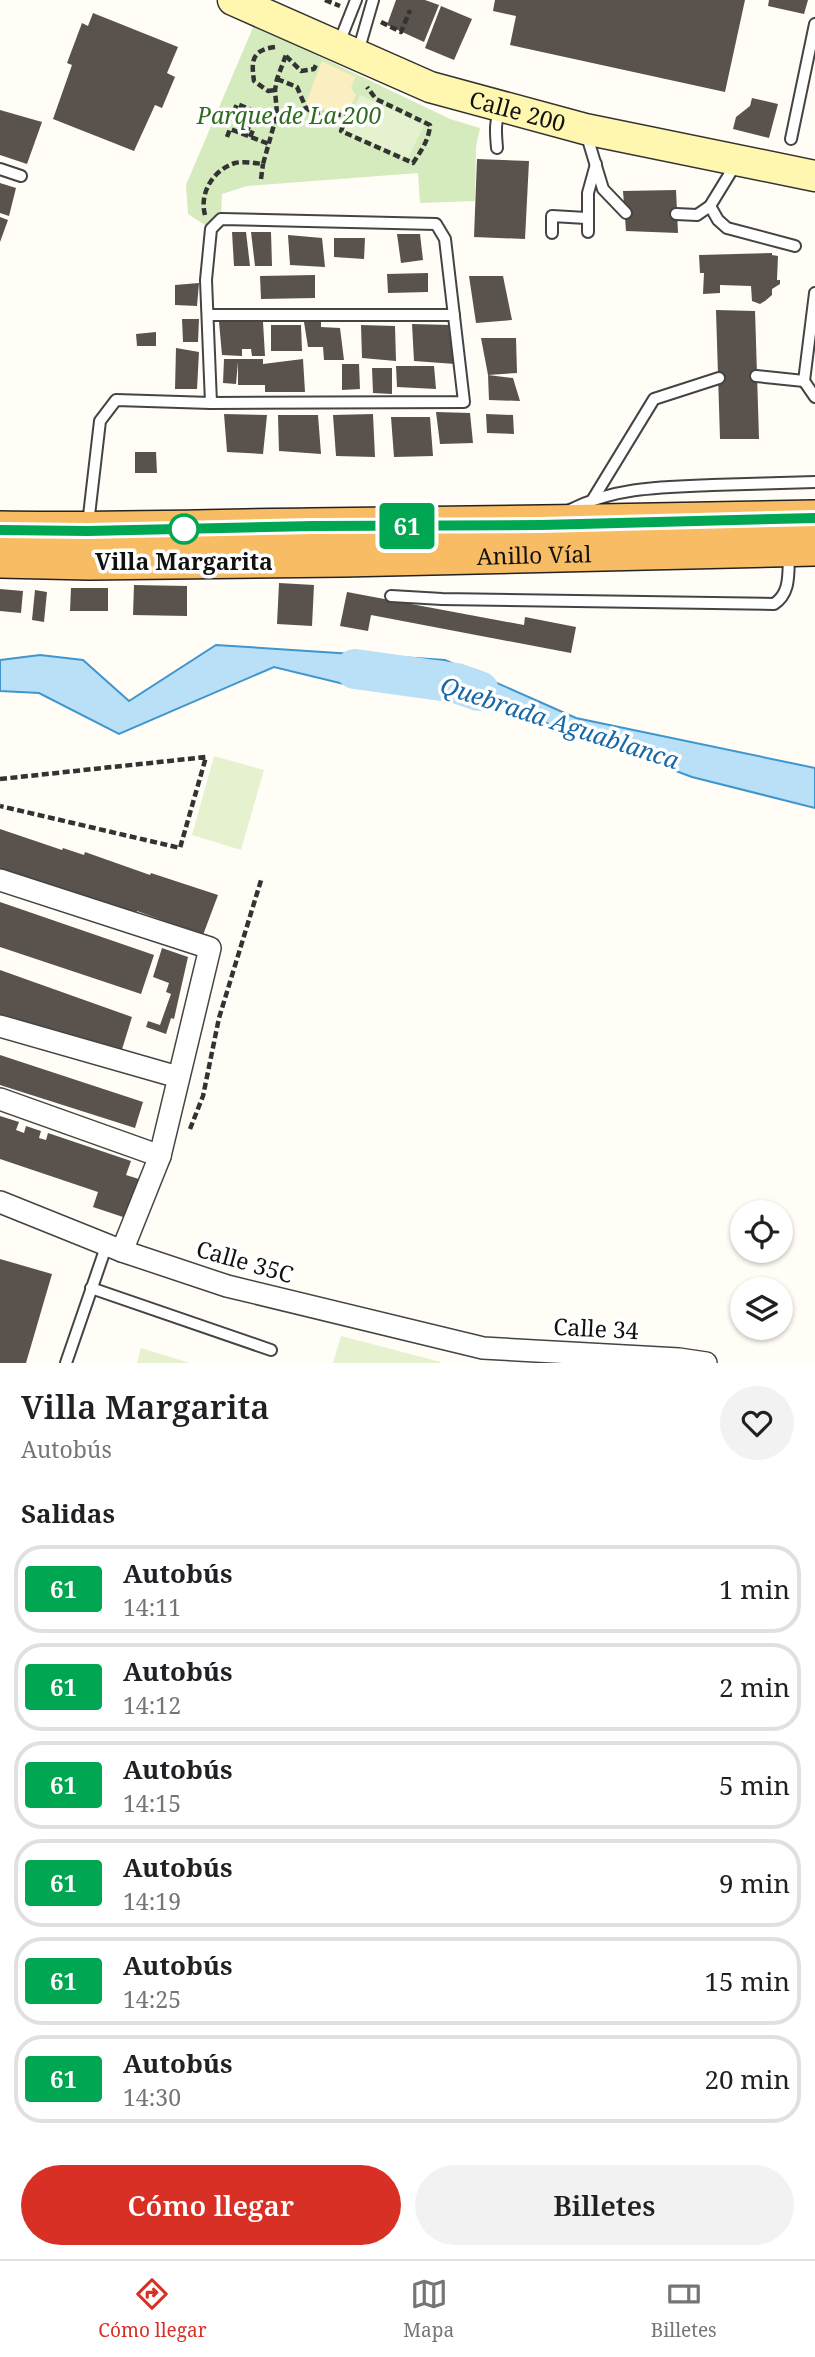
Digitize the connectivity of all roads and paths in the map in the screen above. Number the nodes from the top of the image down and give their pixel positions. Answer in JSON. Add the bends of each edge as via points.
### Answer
{"nodes":[{"id":1,"x":233,"y":0,"type":"edge"},
{"id":2,"x":356,"y":0,"type":"edge"},
{"id":3,"x":373,"y":0,"type":"edge"},
{"id":4,"x":815,"y":24,"type":"edge"},
{"id":5,"x":291,"y":44,"type":"junction"},
{"id":6,"x":344,"y":60,"type":"junction"},
{"id":7,"x":277,"y":79,"type":"junction"},
{"id":8,"x":275,"y":90,"type":"junction"},
{"id":9,"x":502,"y":107,"type":"junction"},
{"id":10,"x":252,"y":110,"type":"dead end"},
{"id":11,"x":585,"y":129,"type":"junction"},
{"id":12,"x":228,"y":137,"type":"dead end"},
{"id":13,"x":250,"y":137,"type":"junction"},
{"id":14,"x":791,"y":139,"type":"dead end"},
{"id":15,"x":268,"y":147,"type":"junction"},
{"id":16,"x":497,"y":148,"type":"dead end"},
{"id":17,"x":738,"y":159,"type":"junction"},
{"id":18,"x":263,"y":164,"type":"junction"},
{"id":19,"x":596,"y":164,"type":"junction"},
{"id":20,"x":0,"y":169,"type":"edge"},
{"id":21,"x":21,"y":176,"type":"dead end"},
{"id":22,"x":815,"y":176,"type":"edge"},
{"id":23,"x":261,"y":180,"type":"dead end"},
{"id":24,"x":710,"y":206,"type":"junction"},
{"id":25,"x":626,"y":213,"type":"dead end"},
{"id":26,"x":676,"y":214,"type":"dead end"},
{"id":27,"x":586,"y":218,"type":"junction"},
{"id":28,"x":211,"y":229,"type":"junction"},
{"id":29,"x":588,"y":232,"type":"dead end"},
{"id":30,"x":552,"y":233,"type":"dead end"},
{"id":31,"x":795,"y":246,"type":"dead end"},
{"id":32,"x":815,"y":293,"type":"edge"},
{"id":33,"x":208,"y":315,"type":"junction"},
{"id":34,"x":454,"y":315,"type":"junction"},
{"id":35,"x":756,"y":376,"type":"dead end"},
{"id":36,"x":719,"y":379,"type":"dead end"},
{"id":37,"x":804,"y":382,"type":"junction"},
{"id":38,"x":815,"y":397,"type":"edge"},
{"id":39,"x":211,"y":403,"type":"junction"},
{"id":40,"x":815,"y":482,"type":"edge"},
{"id":41,"x":593,"y":499,"type":"junction"},
{"id":42,"x":815,"y":518,"type":"edge"},
{"id":43,"x":541,"y":525,"type":"junction"},
{"id":44,"x":0,"y":530,"type":"edge"},
{"id":45,"x":88,"y":531,"type":"junction"},
{"id":46,"x":802,"y":548,"type":"edge"},
{"id":47,"x":0,"y":560,"type":"edge"},
{"id":48,"x":391,"y":596,"type":"dead end"},
{"id":49,"x":0,"y":779,"type":"edge"},
{"id":50,"x":0,"y":806,"type":"edge"},
{"id":51,"x":0,"y":880,"type":"edge"},
{"id":52,"x":0,"y":1026,"type":"edge"},
{"id":53,"x":178,"y":1077,"type":"junction"},
{"id":54,"x":0,"y":1099,"type":"edge"},
{"id":55,"x":160,"y":1156,"type":"junction"},
{"id":56,"x":0,"y":1202,"type":"edge"},
{"id":57,"x":114,"y":1247,"type":"junction"},
{"id":58,"x":91,"y":1288,"type":"junction"},
{"id":59,"x":271,"y":1350,"type":"dead end"},
{"id":60,"x":481,"y":1355,"type":"edge"},
{"id":61,"x":679,"y":1361,"type":"edge"},
{"id":62,"x":66,"y":1363,"type":"edge"},
{"id":63,"x":706,"y":1363,"type":"edge"}],
"edges":[{"from":1,"to":5,"type":"main road","name":"Calle 200"},
{"from":2,"to":6,"type":"lane"},
{"from":3,"to":6,"type":"lane"},
{"from":4,"to":14,"type":"lane"},
{"from":5,"to":6,"type":"main road","name":"Calle 200"},
{"from":5,"to":6,"type":"path","via":[[300,71]]},
{"from":5,"to":7,"type":"path"},
{"from":5,"to":8,"type":"path","via":[[263,49],[255,56],[254,80],[268,91]]},
{"from":6,"to":7,"type":"path","via":[[376,99],[430,125],[430,134],[413,163],[341,131],[349,116],[312,112],[297,87]]},
{"from":6,"to":9,"type":"main road","name":"Calle 200"},
{"from":7,"to":8,"type":"path"},
{"from":8,"to":15,"type":"path","via":[[277,114]]},
{"from":9,"to":11,"type":"main road","name":"Calle 200"},
{"from":9,"to":16,"type":"lane"},
{"from":10,"to":13,"type":"path","via":[[237,104],[230,120],[253,130]]},
{"from":11,"to":17,"type":"main road","name":"Calle 200"},
{"from":11,"to":19,"type":"lane"},
{"from":12,"to":13,"type":"path","via":[[230,130]]},
{"from":13,"to":15,"type":"path"},
{"from":15,"to":18,"type":"path"},
{"from":17,"to":22,"type":"main road","name":"Calle 200"},
{"from":17,"to":24,"type":"lane"},
{"from":18,"to":23,"type":"path"},
{"from":18,"to":28,"type":"path","via":[[234,163],[209,180],[204,212]]},
{"from":19,"to":25,"type":"lane","via":[[603,189]]},
{"from":19,"to":27,"type":"lane"},
{"from":20,"to":21,"type":"lane"},
{"from":24,"to":26,"type":"lane","via":[[697,215]]},
{"from":24,"to":31,"type":"lane","via":[[727,228]]},
{"from":27,"to":29,"type":"lane"},
{"from":27,"to":30,"type":"lane","via":[[552,216]]},
{"from":28,"to":33,"type":"lane"},
{"from":28,"to":34,"type":"lane","via":[[222,219],[436,224],[445,239]]},
{"from":32,"to":37,"type":"lane"},
{"from":33,"to":34,"type":"lane"},
{"from":33,"to":39,"type":"lane"},
{"from":34,"to":39,"type":"lane","via":[[464,402]]},
{"from":35,"to":37,"type":"lane"},
{"from":36,"to":41,"type":"lane","via":[[654,399]]},
{"from":37,"to":38,"type":"lane"},
{"from":39,"to":45,"type":"lane","via":[[116,400],[100,421]]},
{"from":40,"to":41,"type":"lane","via":[[662,486]]},
{"from":41,"to":43,"type":"lane"},
{"from":42,"to":43,"type":"highway","name":"Anillo Víal"},
{"from":43,"to":45,"type":"highway","name":"Anillo Víal"},
{"from":44,"to":45,"type":"highway","name":"Anillo Víal"},
{"from":46,"to":47,"type":"highway","name":"Anillo Víal","via":[[371,559]]},
{"from":46,"to":48,"type":"lane","via":[[786,591],[774,604]]},
{"from":49,"to":50,"type":"path","via":[[206,757],[180,848]]},
{"from":51,"to":53,"type":"street","via":[[210,948]]},
{"from":52,"to":53,"type":"street"},
{"from":53,"to":55,"type":"street"},
{"from":54,"to":55,"type":"street"},
{"from":55,"to":57,"type":"street"},
{"from":56,"to":57,"type":"street","name":"Calle 35C"},
{"from":57,"to":58,"type":"lane"},
{"from":57,"to":60,"type":"street","name":"Calle 35C","via":[[227,1286]]},
{"from":58,"to":59,"type":"lane"},
{"from":58,"to":62,"type":"lane"},
{"from":60,"to":61,"type":"street","name":"Calle 34"},
{"from":61,"to":63,"type":"street","name":"Calle 34"}]}
